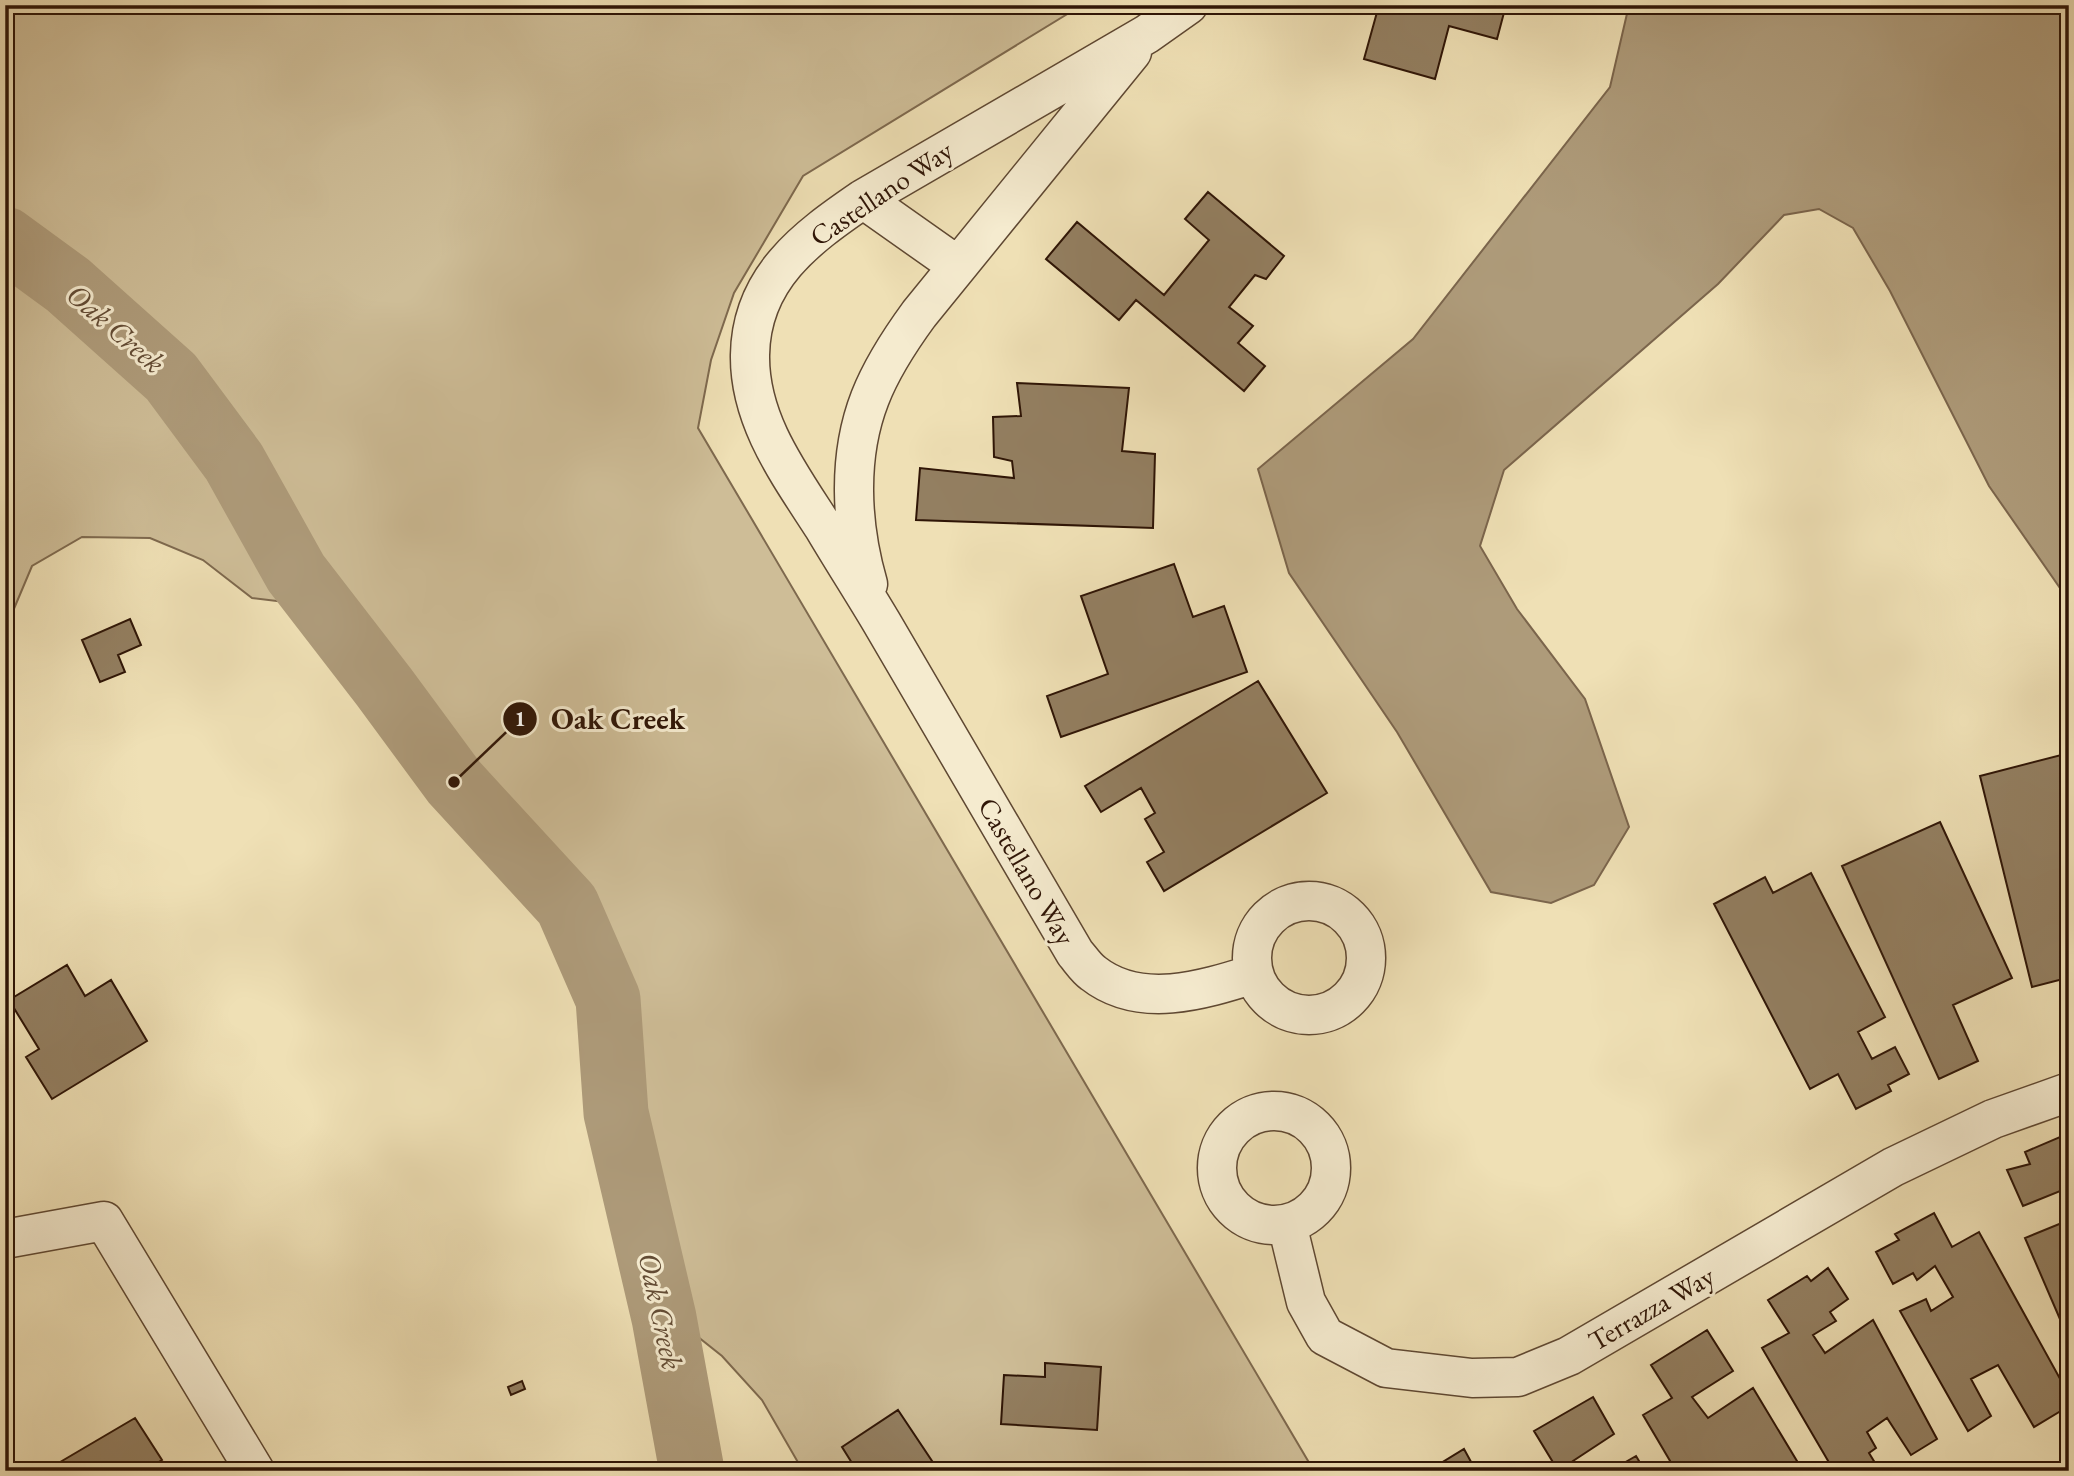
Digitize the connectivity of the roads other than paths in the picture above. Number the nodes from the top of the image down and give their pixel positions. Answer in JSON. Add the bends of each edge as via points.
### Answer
{"nodes":[{"id":1,"x":1188,"y":5,"type":"edge"},
{"id":2,"x":1147,"y":34,"type":"junction"},
{"id":3,"x":863,"y":199,"type":"junction"},
{"id":4,"x":958,"y":266,"type":"junction"},
{"id":5,"x":881,"y":621,"type":"junction"},
{"id":6,"x":1254,"y":974,"type":"dead end"},
{"id":7,"x":2069,"y":1092,"type":"edge"},
{"id":8,"x":1287,"y":1224,"type":"dead end"},
{"id":9,"x":5,"y":1239,"type":"edge"},
{"id":10,"x":256,"y":1471,"type":"edge"}],
"edges":[{"from":1,"to":2,"type":"street","name":"Castellano Way"},
{"from":2,"to":3,"type":"street","name":"Castellano Way"},
{"from":2,"to":4,"type":"street","name":"Castellano Way"},
{"from":3,"to":4,"type":"street"},
{"from":3,"to":5,"type":"street","name":"Castellano Way","via":[[819,230],[776,275],[754,323],[750,354],[760,415],[772,443]]},
{"from":4,"to":5,"type":"street","name":"Castellano Way","via":[[896,346],[869,398],[861,425],[853,490],[856,523],[862,562]]},
{"from":5,"to":6,"type":"street","name":"Castellano Way","via":[[1075,953],[1092,973],[1133,992],[1157,994],[1210,988]]},
{"from":7,"to":8,"type":"street","name":"Terrazza Way","via":[[1993,1119],[1893,1167],[1569,1356],[1518,1377],[1472,1378],[1386,1368],[1325,1336],[1307,1302]]},
{"from":9,"to":10,"type":"street","via":[[104,1221]]}]}
